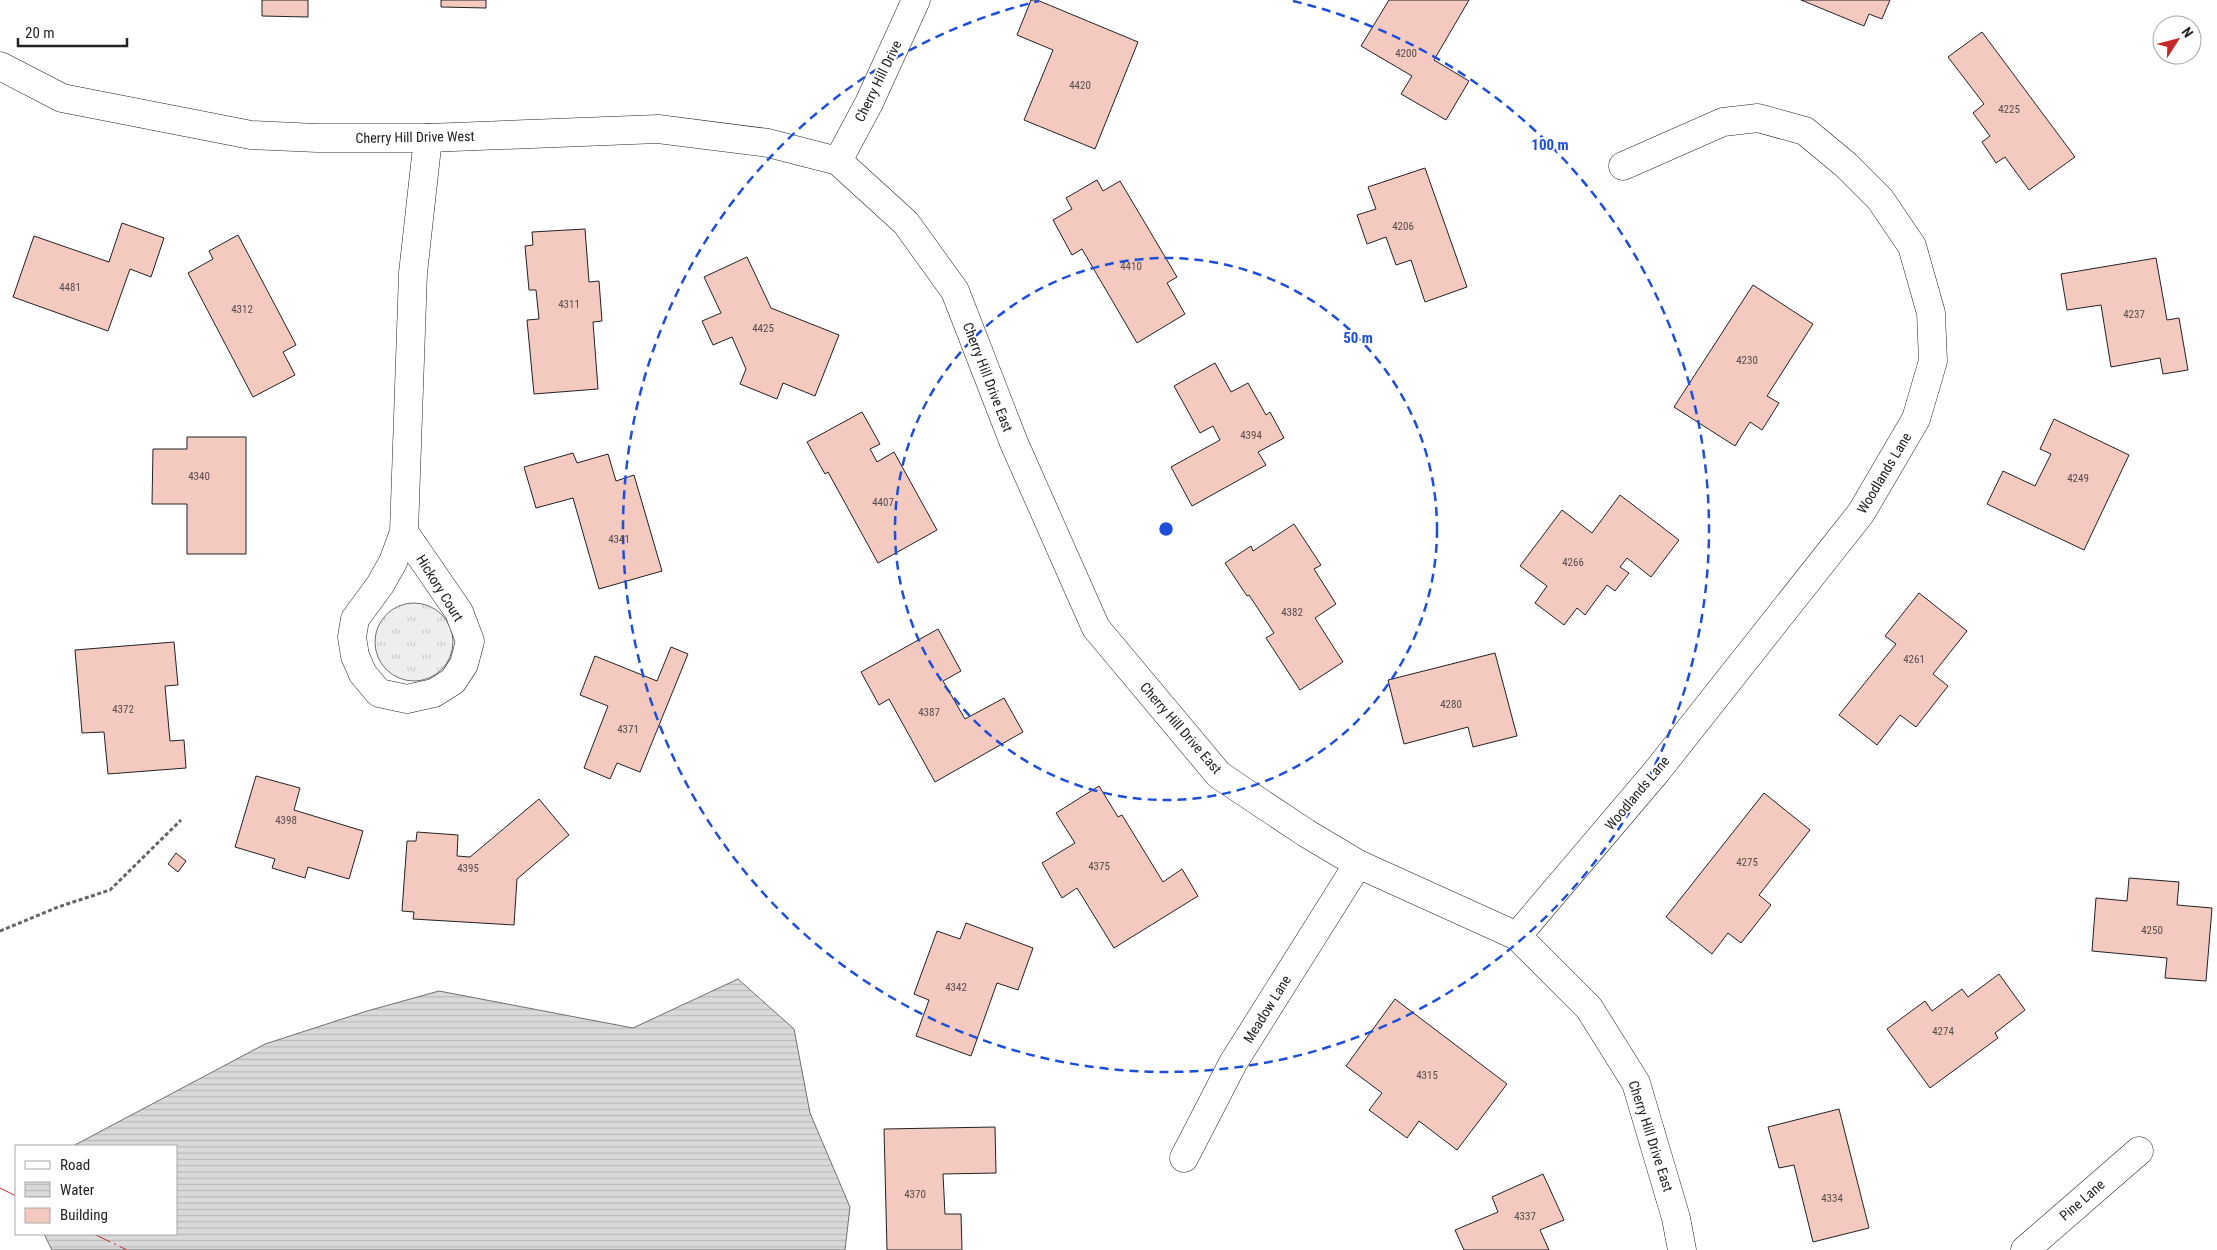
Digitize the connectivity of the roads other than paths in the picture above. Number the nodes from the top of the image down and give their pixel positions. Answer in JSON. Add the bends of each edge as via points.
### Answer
{"nodes":[{"id":1,"x":916,"y":0,"type":"edge"},
{"id":2,"x":0,"y":66,"type":"edge"},
{"id":3,"x":428,"y":138,"type":"junction"},
{"id":4,"x":838,"y":161,"type":"junction"},
{"id":5,"x":1623,"y":166,"type":"dead end"},
{"id":6,"x":404,"y":532,"type":"junction"},
{"id":7,"x":1358,"y":864,"type":"junction"},
{"id":8,"x":1517,"y":936,"type":"junction"},
{"id":9,"x":2139,"y":1151,"type":"dead end"},
{"id":10,"x":1184,"y":1158,"type":"dead end"},
{"id":11,"x":1682,"y":1250,"type":"edge"},
{"id":12,"x":2025,"y":1250,"type":"edge"}],
"edges":[{"from":1,"to":4,"type":"street","name":"Cherry Hill Drive"},
{"from":2,"to":3,"type":"street","name":"Cherry Hill Drive West","via":[[62,98],[251,135]]},
{"from":3,"to":4,"type":"street","name":"Cherry Hill Drive West","via":[[658,129],[768,143]]},
{"from":3,"to":6,"type":"street","name":"Hickory Court","via":[[413,273]]},
{"from":4,"to":7,"type":"street","name":"Cherry Hill Drive East","via":[[906,223],[955,290],[1014,443],[1096,628],[1219,774]]},
{"from":5,"to":8,"type":"street","name":"Woodlands Lane","via":[[1723,122],[1758,118],[1805,131],[1880,199],[1912,246],[1931,313],[1932,361],[1916,420],[1861,512],[1657,771]]},
{"from":6,"to":6,"type":"street","name":"Hickory Court","via":[[384,577],[355,619],[352,637],[362,674],[379,694],[407,700],[434,693],[453,681],[464,664],[470,641],[459,612]]},
{"from":7,"to":8,"type":"street","name":"Cherry Hill Drive East"},
{"from":7,"to":10,"type":"street","name":"Meadow Lane","via":[[1233,1063]]},
{"from":8,"to":11,"type":"street","name":"Cherry Hill Drive East","via":[[1589,1008],[1636,1083],[1676,1218]]},
{"from":9,"to":12,"type":"street","name":"Pine Lane"}]}
